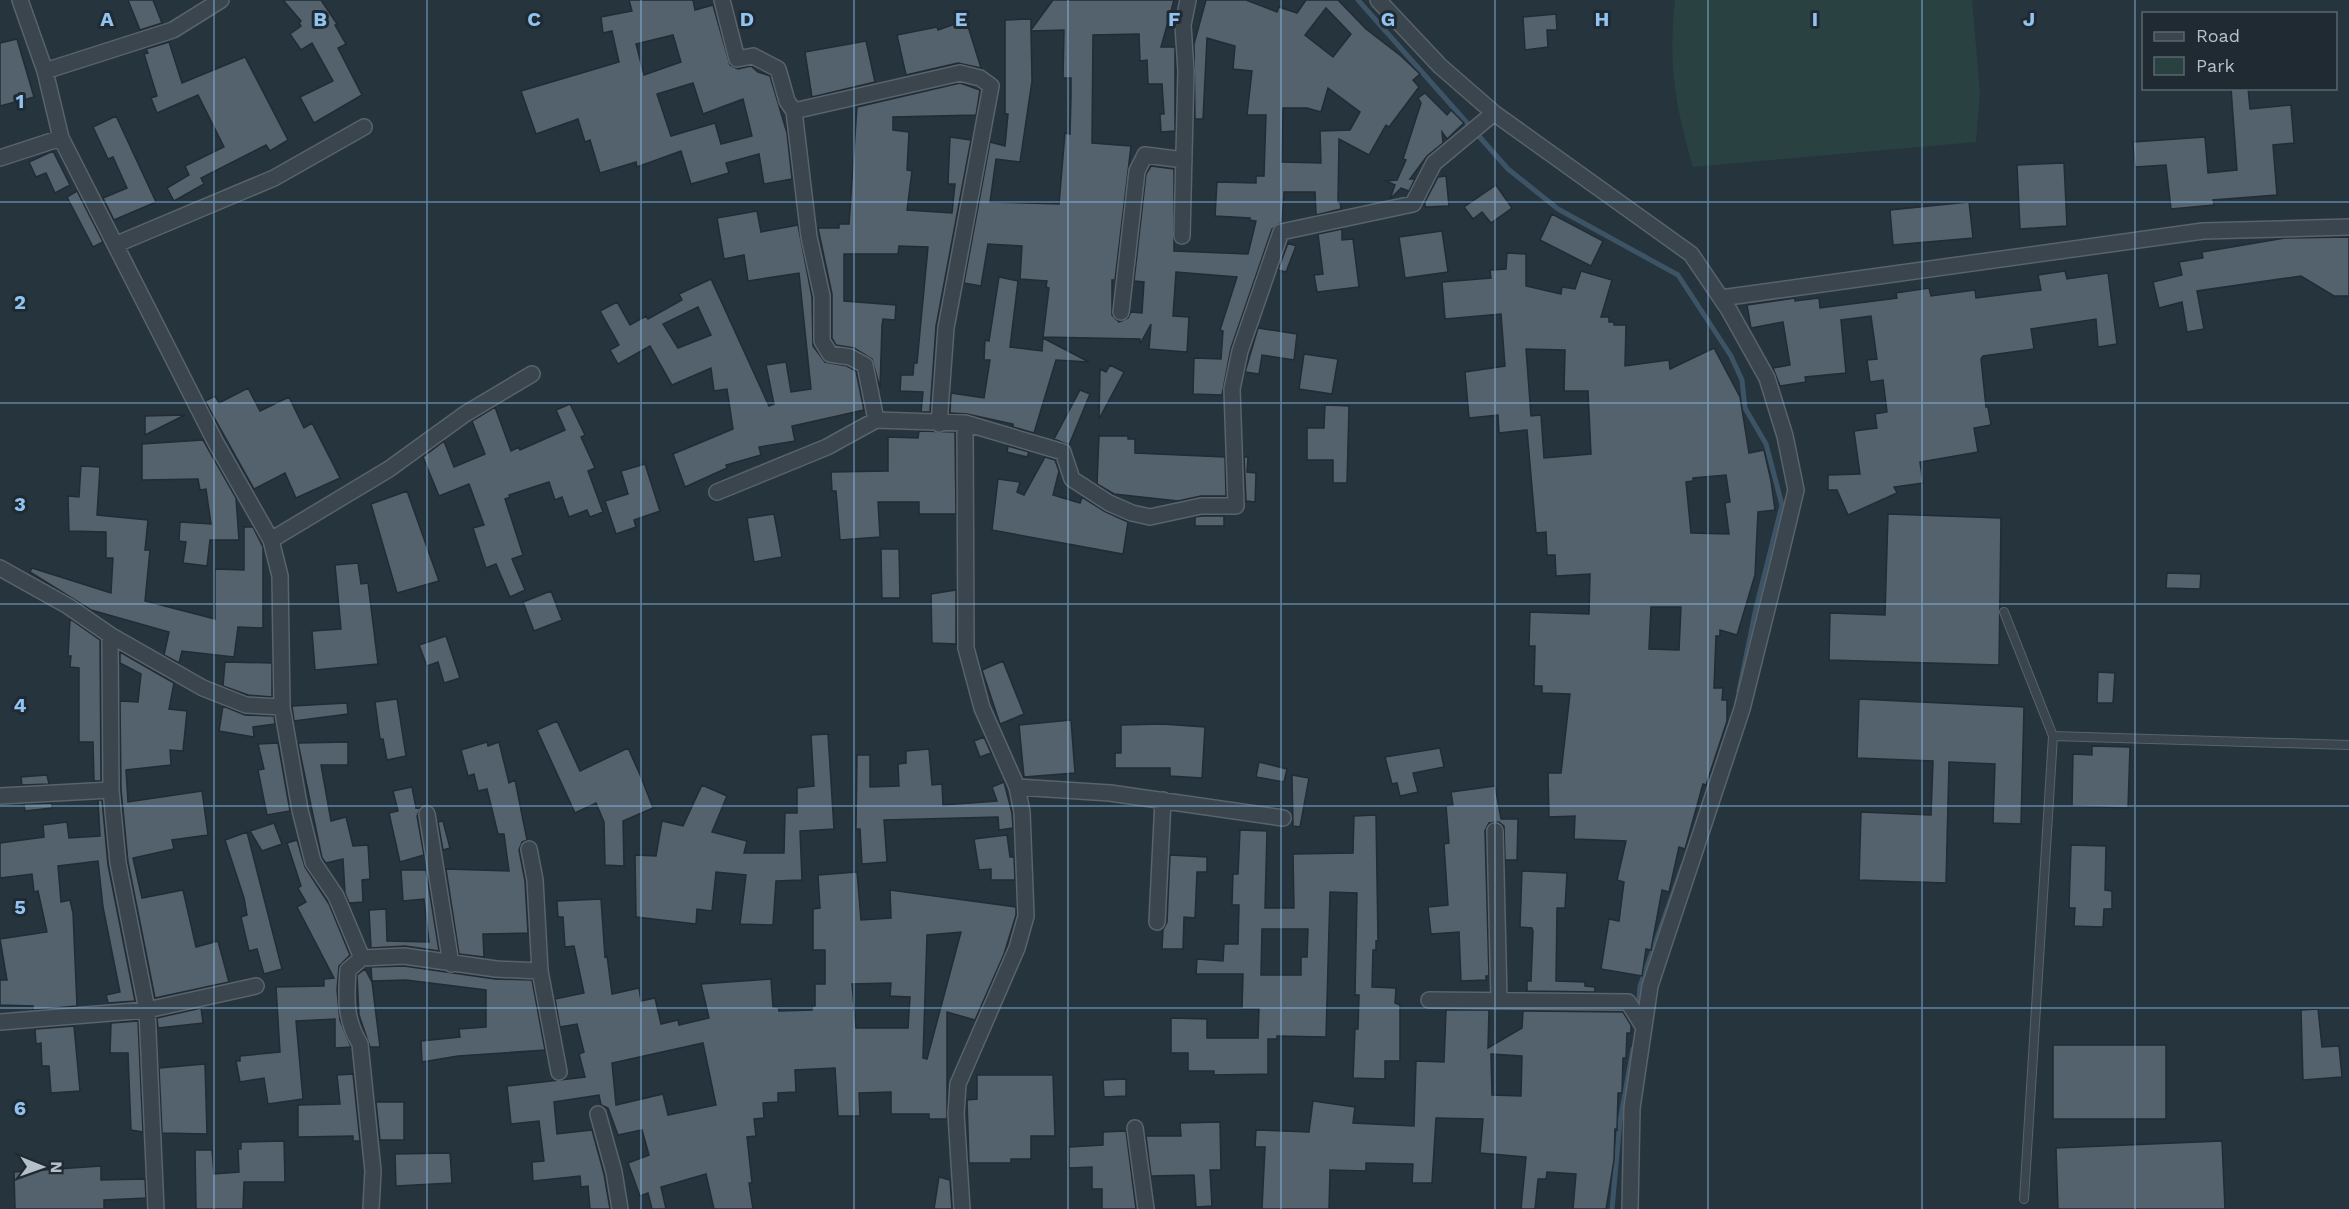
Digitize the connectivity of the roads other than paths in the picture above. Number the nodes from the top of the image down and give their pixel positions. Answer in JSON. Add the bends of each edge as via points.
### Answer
{"nodes":[{"id":1,"x":20,"y":0,"type":"edge"},
{"id":2,"x":221,"y":0,"type":"edge"},
{"id":3,"x":722,"y":0,"type":"edge"},
{"id":4,"x":1188,"y":0,"type":"edge"},
{"id":5,"x":1378,"y":0,"type":"edge"},
{"id":6,"x":45,"y":70,"type":"junction"},
{"id":7,"x":794,"y":111,"type":"junction"},
{"id":8,"x":1494,"y":113,"type":"junction"},
{"id":9,"x":364,"y":127,"type":"dead end"},
{"id":10,"x":61,"y":138,"type":"junction"},
{"id":11,"x":0,"y":158,"type":"edge"},
{"id":12,"x":1184,"y":160,"type":"junction"},
{"id":13,"x":2349,"y":227,"type":"edge"},
{"id":14,"x":1182,"y":236,"type":"dead end"},
{"id":15,"x":117,"y":244,"type":"junction"},
{"id":16,"x":1721,"y":298,"type":"junction"},
{"id":17,"x":1121,"y":312,"type":"dead end"},
{"id":18,"x":532,"y":374,"type":"dead end"},
{"id":19,"x":876,"y":420,"type":"junction"},
{"id":20,"x":965,"y":423,"type":"junction"},
{"id":21,"x":939,"y":424,"type":"junction"},
{"id":22,"x":717,"y":492,"type":"dead end"},
{"id":23,"x":271,"y":540,"type":"junction"},
{"id":24,"x":0,"y":568,"type":"edge"},
{"id":25,"x":2004,"y":612,"type":"dead end"},
{"id":26,"x":110,"y":635,"type":"junction"},
{"id":27,"x":282,"y":707,"type":"junction"},
{"id":28,"x":2053,"y":736,"type":"junction"},
{"id":29,"x":2349,"y":745,"type":"edge"},
{"id":30,"x":1017,"y":787,"type":"junction"},
{"id":31,"x":111,"y":790,"type":"junction"},
{"id":32,"x":0,"y":796,"type":"edge"},
{"id":33,"x":1163,"y":800,"type":"junction"},
{"id":34,"x":427,"y":814,"type":"dead end"},
{"id":35,"x":1283,"y":818,"type":"dead end"},
{"id":36,"x":1495,"y":831,"type":"dead end"},
{"id":37,"x":529,"y":849,"type":"dead end"},
{"id":38,"x":1157,"y":922,"type":"dead end"},
{"id":39,"x":362,"y":958,"type":"junction"},
{"id":40,"x":451,"y":964,"type":"junction"},
{"id":41,"x":540,"y":971,"type":"junction"},
{"id":42,"x":256,"y":986,"type":"dead end"},
{"id":43,"x":1430,"y":1000,"type":"dead end"},
{"id":44,"x":1499,"y":1000,"type":"junction"},
{"id":45,"x":147,"y":1010,"type":"junction"},
{"id":46,"x":0,"y":1022,"type":"edge"},
{"id":47,"x":1643,"y":1026,"type":"junction"},
{"id":48,"x":559,"y":1072,"type":"dead end"},
{"id":49,"x":598,"y":1114,"type":"dead end"},
{"id":50,"x":1135,"y":1128,"type":"dead end"},
{"id":51,"x":2024,"y":1199,"type":"dead end"},
{"id":52,"x":156,"y":1209,"type":"edge"},
{"id":53,"x":371,"y":1209,"type":"edge"},
{"id":54,"x":620,"y":1209,"type":"edge"},
{"id":55,"x":962,"y":1209,"type":"edge"},
{"id":56,"x":1146,"y":1209,"type":"edge"},
{"id":57,"x":1630,"y":1209,"type":"edge"}],
"edges":[{"from":1,"to":6,"type":"street"},
{"from":2,"to":6,"type":"street","via":[[173,30]]},
{"from":3,"to":7,"type":"street","via":[[737,59],[753,56],[778,69]]},
{"from":4,"to":12,"type":"street","via":[[1183,25]]},
{"from":5,"to":8,"type":"street","via":[[1440,66]]},
{"from":6,"to":10,"type":"street"},
{"from":7,"to":19,"type":"street","via":[[809,237],[822,296],[822,341],[830,354],[850,357],[865,365]]},
{"from":7,"to":21,"type":"street","via":[[960,73],[992,86],[946,327]]},
{"from":8,"to":16,"type":"street","via":[[1691,254]]},
{"from":8,"to":20,"type":"street","via":[[1434,162],[1413,204],[1281,232],[1240,351],[1232,389],[1236,506],[1200,507],[1150,517],[1132,513],[1072,478],[1063,452]]},
{"from":9,"to":15,"type":"street","via":[[274,178]]},
{"from":10,"to":11,"type":"street"},
{"from":10,"to":15,"type":"street"},
{"from":12,"to":14,"type":"street"},
{"from":12,"to":17,"type":"street","via":[[1145,155],[1137,171]]},
{"from":13,"to":16,"type":"street","via":[[2203,231]]},
{"from":15,"to":23,"type":"street","via":[[216,444]]},
{"from":16,"to":47,"type":"street","via":[[1767,378],[1796,490],[1742,709],[1650,986]]},
{"from":18,"to":23,"type":"street","via":[[465,414],[389,469]]},
{"from":19,"to":21,"type":"street"},
{"from":19,"to":22,"type":"street","via":[[826,447]]},
{"from":20,"to":21,"type":"street"},
{"from":20,"to":30,"type":"street","via":[[966,648],[981,708]]},
{"from":23,"to":27,"type":"street","via":[[279,576]]},
{"from":24,"to":26,"type":"street","via":[[69,606]]},
{"from":25,"to":28,"type":"lane"},
{"from":26,"to":27,"type":"street","via":[[203,688],[246,705]]},
{"from":26,"to":31,"type":"street"},
{"from":27,"to":39,"type":"street","via":[[313,862],[336,896]]},
{"from":28,"to":29,"type":"lane"},
{"from":28,"to":51,"type":"lane"},
{"from":30,"to":33,"type":"street"},
{"from":30,"to":55,"type":"street","via":[[1022,812],[1026,916],[1017,948],[958,1084]]},
{"from":31,"to":32,"type":"street"},
{"from":31,"to":45,"type":"street","via":[[118,863]]},
{"from":33,"to":35,"type":"street"},
{"from":33,"to":38,"type":"street"},
{"from":34,"to":40,"type":"street"},
{"from":36,"to":44,"type":"street"},
{"from":37,"to":41,"type":"street","via":[[535,880]]},
{"from":39,"to":40,"type":"street","via":[[404,957]]},
{"from":39,"to":53,"type":"street","via":[[348,970],[347,991],[350,1028],[360,1044],[373,1171]]},
{"from":40,"to":41,"type":"street"},
{"from":41,"to":48,"type":"street"},
{"from":42,"to":45,"type":"street"},
{"from":43,"to":44,"type":"street"},
{"from":44,"to":47,"type":"street","via":[[1628,1002]]},
{"from":45,"to":46,"type":"street"},
{"from":45,"to":52,"type":"street"},
{"from":47,"to":57,"type":"street","via":[[1632,1108]]},
{"from":49,"to":54,"type":"street"},
{"from":50,"to":56,"type":"street"}]}
